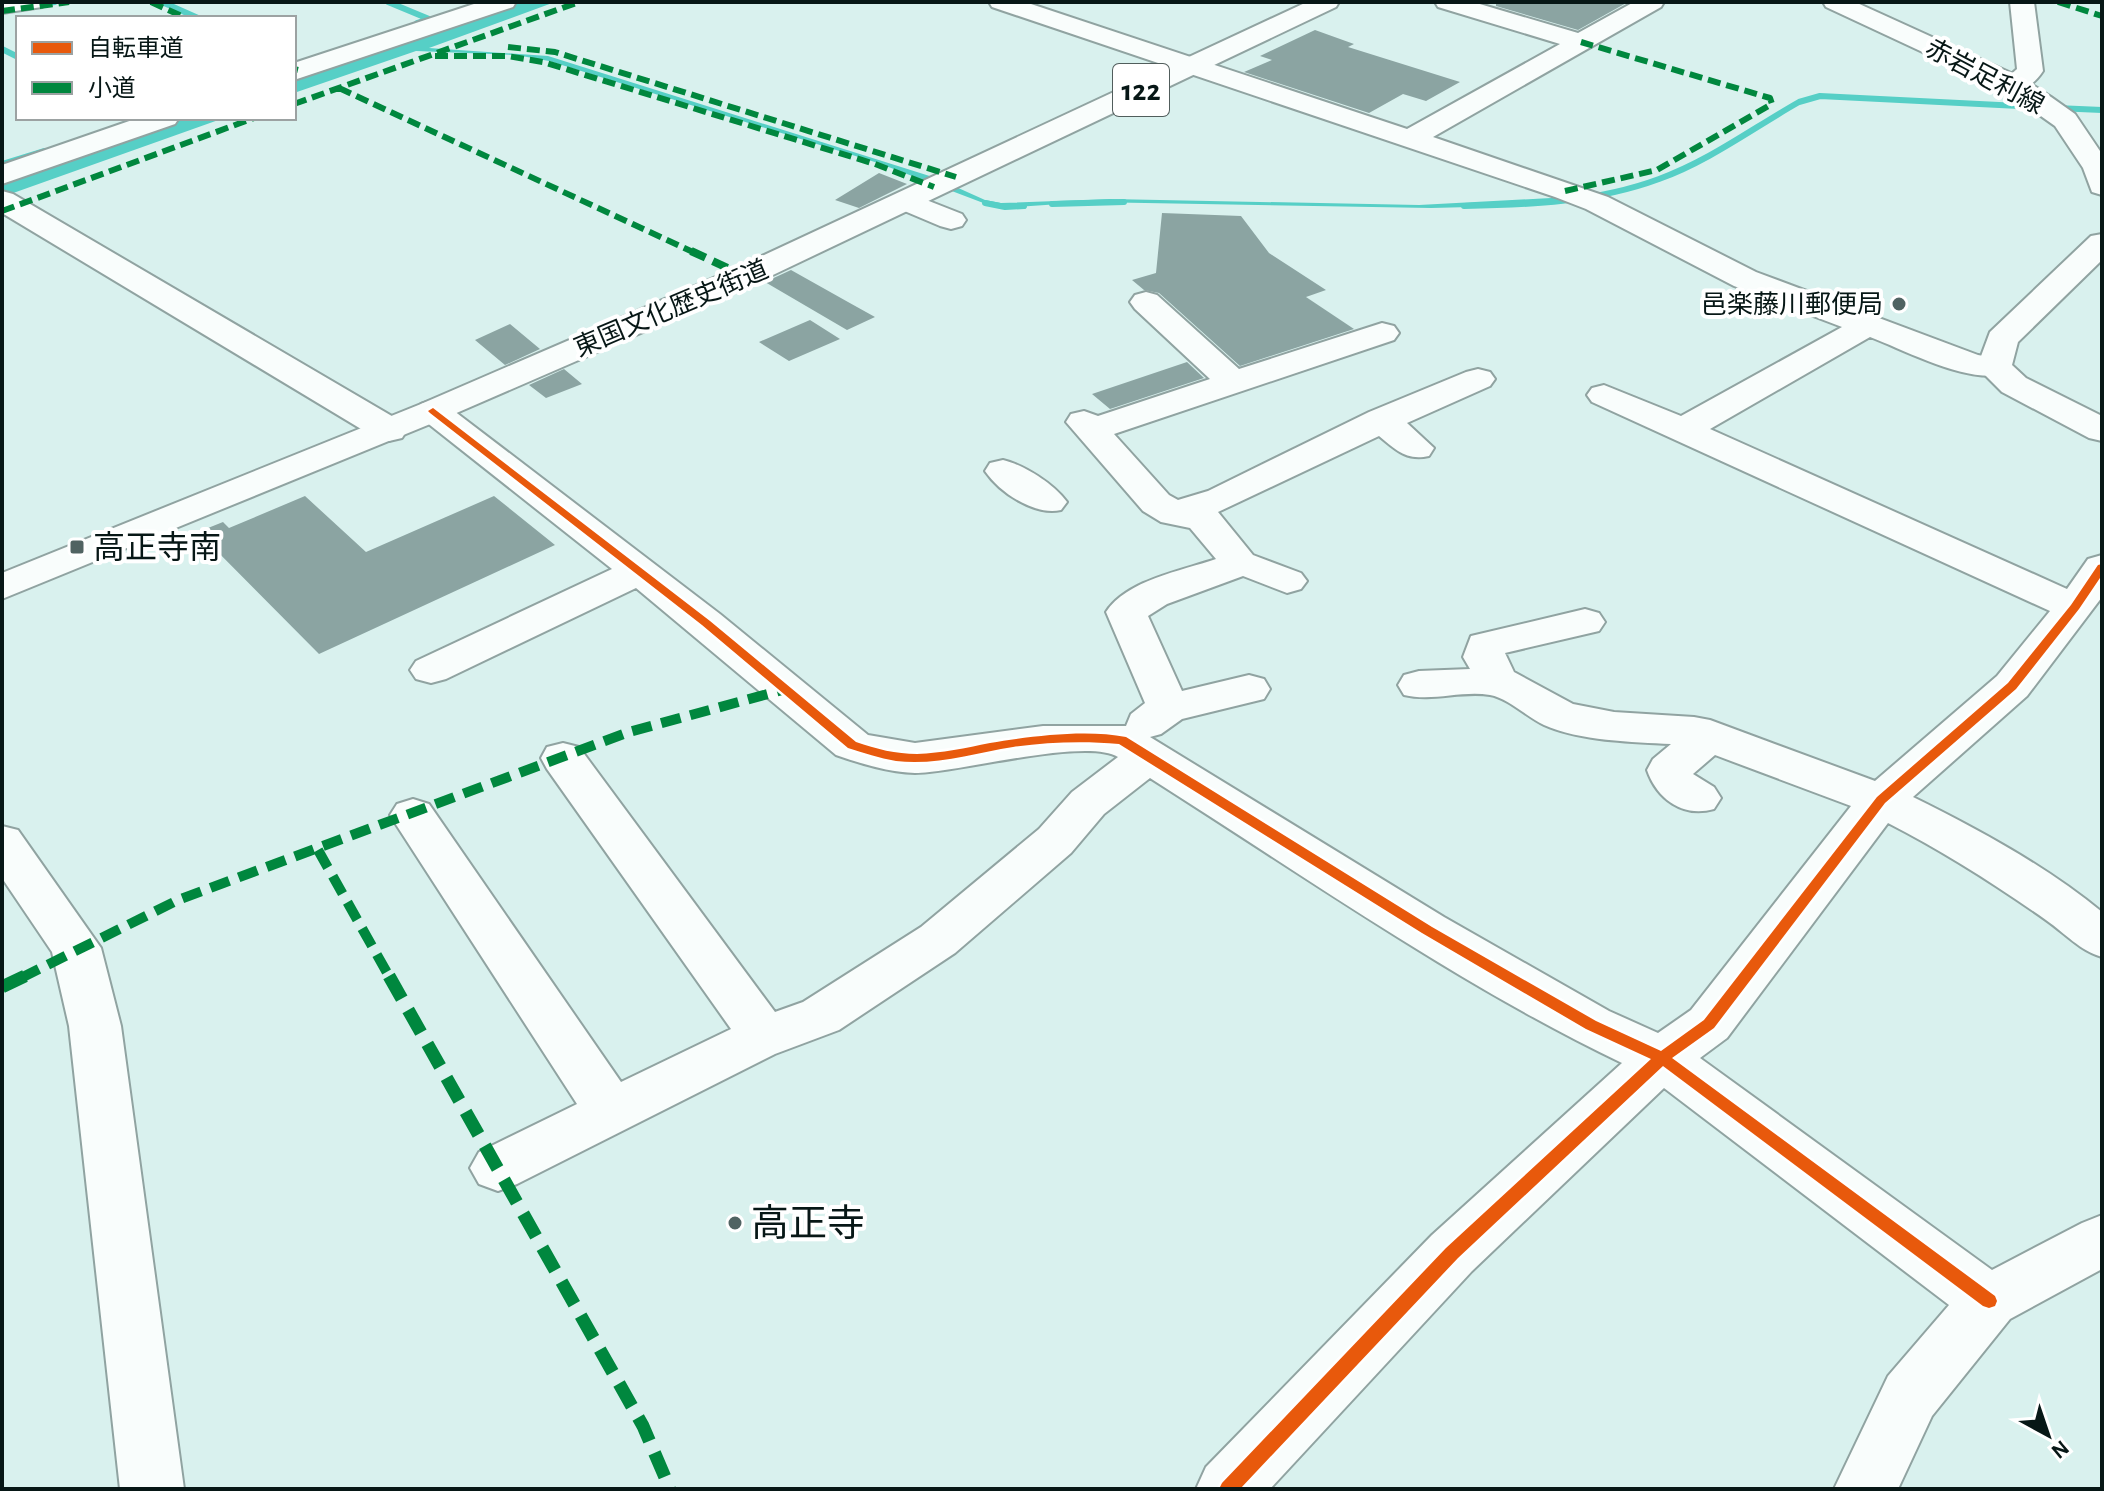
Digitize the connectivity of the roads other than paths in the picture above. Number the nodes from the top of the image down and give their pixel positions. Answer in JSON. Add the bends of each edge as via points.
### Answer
{"nodes":[{"id":1,"x":33,"y":2,"type":"edge"},
{"id":2,"x":504,"y":2,"type":"edge"},
{"id":3,"x":1001,"y":2,"type":"edge"},
{"id":4,"x":1327,"y":2,"type":"edge"},
{"id":5,"x":1447,"y":2,"type":"edge"},
{"id":6,"x":1652,"y":2,"type":"edge"},
{"id":7,"x":1835,"y":2,"type":"edge"},
{"id":8,"x":2022,"y":2,"type":"edge"},
{"id":9,"x":2,"y":6,"type":"edge"},
{"id":10,"x":1581,"y":42,"type":"junction"},
{"id":11,"x":1193,"y":66,"type":"junction"},
{"id":12,"x":296,"y":71,"type":"edge"},
{"id":13,"x":2013,"y":84,"type":"junction"},
{"id":14,"x":161,"y":120,"type":"edge"},
{"id":15,"x":1410,"y":139,"type":"junction"},
{"id":16,"x":2100,"y":175,"type":"edge"},
{"id":17,"x":932,"y":188,"type":"junction"},
{"id":18,"x":4,"y":193,"type":"edge"},
{"id":19,"x":951,"y":220,"type":"dead end"},
{"id":20,"x":2102,"y":243,"type":"edge"},
{"id":21,"x":1146,"y":302,"type":"dead end"},
{"id":22,"x":1865,"y":324,"type":"junction"},
{"id":23,"x":1382,"y":333,"type":"dead end"},
{"id":24,"x":1994,"y":367,"type":"junction"},
{"id":25,"x":1478,"y":379,"type":"dead end"},
{"id":26,"x":1235,"y":384,"type":"junction"},
{"id":27,"x":1604,"y":395,"type":"dead end"},
{"id":28,"x":433,"y":411,"type":"junction"},
{"id":29,"x":1382,"y":420,"type":"junction"},
{"id":30,"x":1094,"y":425,"type":"junction"},
{"id":31,"x":389,"y":430,"type":"junction"},
{"id":32,"x":1682,"y":430,"type":"junction"},
{"id":33,"x":2102,"y":430,"type":"edge"},
{"id":34,"x":1416,"y":448,"type":"dead end"},
{"id":35,"x":1143,"y":452,"type":"dead end"},
{"id":36,"x":1003,"y":471,"type":"dead end"},
{"id":37,"x":1048,"y":502,"type":"dead end"},
{"id":38,"x":1174,"y":514,"type":"junction"},
{"id":39,"x":1240,"y":564,"type":"junction"},
{"id":40,"x":2102,"y":567,"type":"edge"},
{"id":41,"x":639,"y":571,"type":"junction"},
{"id":42,"x":1287,"y":581,"type":"dead end"},
{"id":43,"x":2,"y":587,"type":"edge"},
{"id":44,"x":2075,"y":607,"type":"junction"},
{"id":45,"x":1585,"y":622,"type":"dead end"},
{"id":46,"x":431,"y":670,"type":"dead end"},
{"id":47,"x":1498,"y":681,"type":"junction"},
{"id":48,"x":1419,"y":685,"type":"dead end"},
{"id":49,"x":1249,"y":689,"type":"dead end"},
{"id":50,"x":1169,"y":708,"type":"junction"},
{"id":51,"x":1710,"y":735,"type":"junction"},
{"id":52,"x":1135,"y":748,"type":"junction"},
{"id":53,"x":563,"y":758,"type":"dead end"},
{"id":54,"x":1698,"y":798,"type":"dead end"},
{"id":55,"x":1881,"y":800,"type":"junction"},
{"id":56,"x":413,"y":815,"type":"dead end"},
{"id":57,"x":2,"y":842,"type":"edge"},
{"id":58,"x":2102,"y":939,"type":"edge"},
{"id":59,"x":765,"y":1037,"type":"junction"},
{"id":60,"x":1662,"y":1058,"type":"junction"},
{"id":61,"x":612,"y":1112,"type":"junction"},
{"id":62,"x":498,"y":1168,"type":"dead end"},
{"id":63,"x":2102,"y":1240,"type":"edge"},
{"id":64,"x":1989,"y":1301,"type":"junction"},
{"id":65,"x":152,"y":1489,"type":"edge"},
{"id":66,"x":1228,"y":1489,"type":"edge"},
{"id":67,"x":1866,"y":1489,"type":"edge"}],
"edges":[{"from":1,"to":9,"type":"main road"},
{"from":2,"to":12,"type":"main road"},
{"from":3,"to":11,"type":"main road"},
{"from":4,"to":11,"type":"main road","name":"東国文化歴史街道","number":"122"},
{"from":5,"to":10,"type":"main road"},
{"from":6,"to":10,"type":"main road"},
{"from":7,"to":13,"type":"main road","name":"赤岩足利線"},
{"from":8,"to":13,"type":"main road","via":[[2030,71]]},
{"from":10,"to":15,"type":"main road"},
{"from":11,"to":15,"type":"main road"},
{"from":11,"to":17,"type":"main road","name":"東国文化歴史街道","number":"122"},
{"from":13,"to":16,"type":"main road","name":"赤岩足利線","via":[[2065,120]]},
{"from":14,"to":18,"type":"main road"},
{"from":15,"to":22,"type":"main road","via":[[1597,203],[1745,279]]},
{"from":17,"to":19,"type":"main road"},
{"from":17,"to":28,"type":"main road","name":"東国文化歴史街道","number":"122","via":[[745,276]]},
{"from":18,"to":31,"type":"main road"},
{"from":20,"to":24,"type":"main road","via":[[2002,339]]},
{"from":21,"to":26,"type":"main road"},
{"from":22,"to":24,"type":"main road","via":[[1972,364]]},
{"from":22,"to":32,"type":"main road"},
{"from":23,"to":26,"type":"main road"},
{"from":24,"to":33,"type":"main road","via":[[2014,385]]},
{"from":25,"to":29,"type":"main road"},
{"from":26,"to":30,"type":"main road"},
{"from":27,"to":32,"type":"main road"},
{"from":28,"to":31,"type":"main road","name":"東国文化歴史街道","number":"122"},
{"from":28,"to":41,"type":"main road"},
{"from":29,"to":34,"type":"main road"},
{"from":29,"to":38,"type":"main road","via":[[1273,476]]},
{"from":30,"to":35,"type":"main road"},
{"from":30,"to":38,"type":"main road","via":[[1156,503]]},
{"from":31,"to":43,"type":"main road","name":"東国文化歴史街道","number":"122"},
{"from":32,"to":44,"type":"main road"},
{"from":36,"to":37,"type":"main road"},
{"from":38,"to":39,"type":"main road","via":[[1203,519]]},
{"from":39,"to":42,"type":"main road"},
{"from":39,"to":50,"type":"main road","via":[[1153,595],[1126,612]]},
{"from":40,"to":44,"type":"main road"},
{"from":41,"to":46,"type":"main road"},
{"from":41,"to":52,"type":"main road","via":[[852,745],[880,755],[924,759],[1083,737]]},
{"from":44,"to":55,"type":"main road","via":[[2012,686]]},
{"from":45,"to":47,"type":"main road","via":[[1486,645],[1484,657]]},
{"from":47,"to":48,"type":"main road"},
{"from":47,"to":51,"type":"main road","via":[[1561,716]]},
{"from":49,"to":50,"type":"main road"},
{"from":50,"to":52,"type":"main road"},
{"from":51,"to":54,"type":"main road","via":[[1669,770],[1674,783]]},
{"from":51,"to":55,"type":"main road"},
{"from":52,"to":59,"type":"main road","via":[[1055,841],[938,940],[821,1016]]},
{"from":52,"to":60,"type":"main road","via":[[1427,930],[1591,1025]]},
{"from":53,"to":59,"type":"main road"},
{"from":55,"to":58,"type":"main road","via":[[1950,835],[2066,909]]},
{"from":55,"to":60,"type":"main road","via":[[1709,1024]]},
{"from":56,"to":61,"type":"main road"},
{"from":57,"to":65,"type":"main road","via":[[76,948],[95,1026]]},
{"from":59,"to":61,"type":"main road"},
{"from":60,"to":64,"type":"main road"},
{"from":60,"to":66,"type":"main road","via":[[1452,1253]]},
{"from":61,"to":62,"type":"main road"},
{"from":63,"to":64,"type":"main road"},
{"from":64,"to":67,"type":"main road","via":[[1910,1396]]}]}
